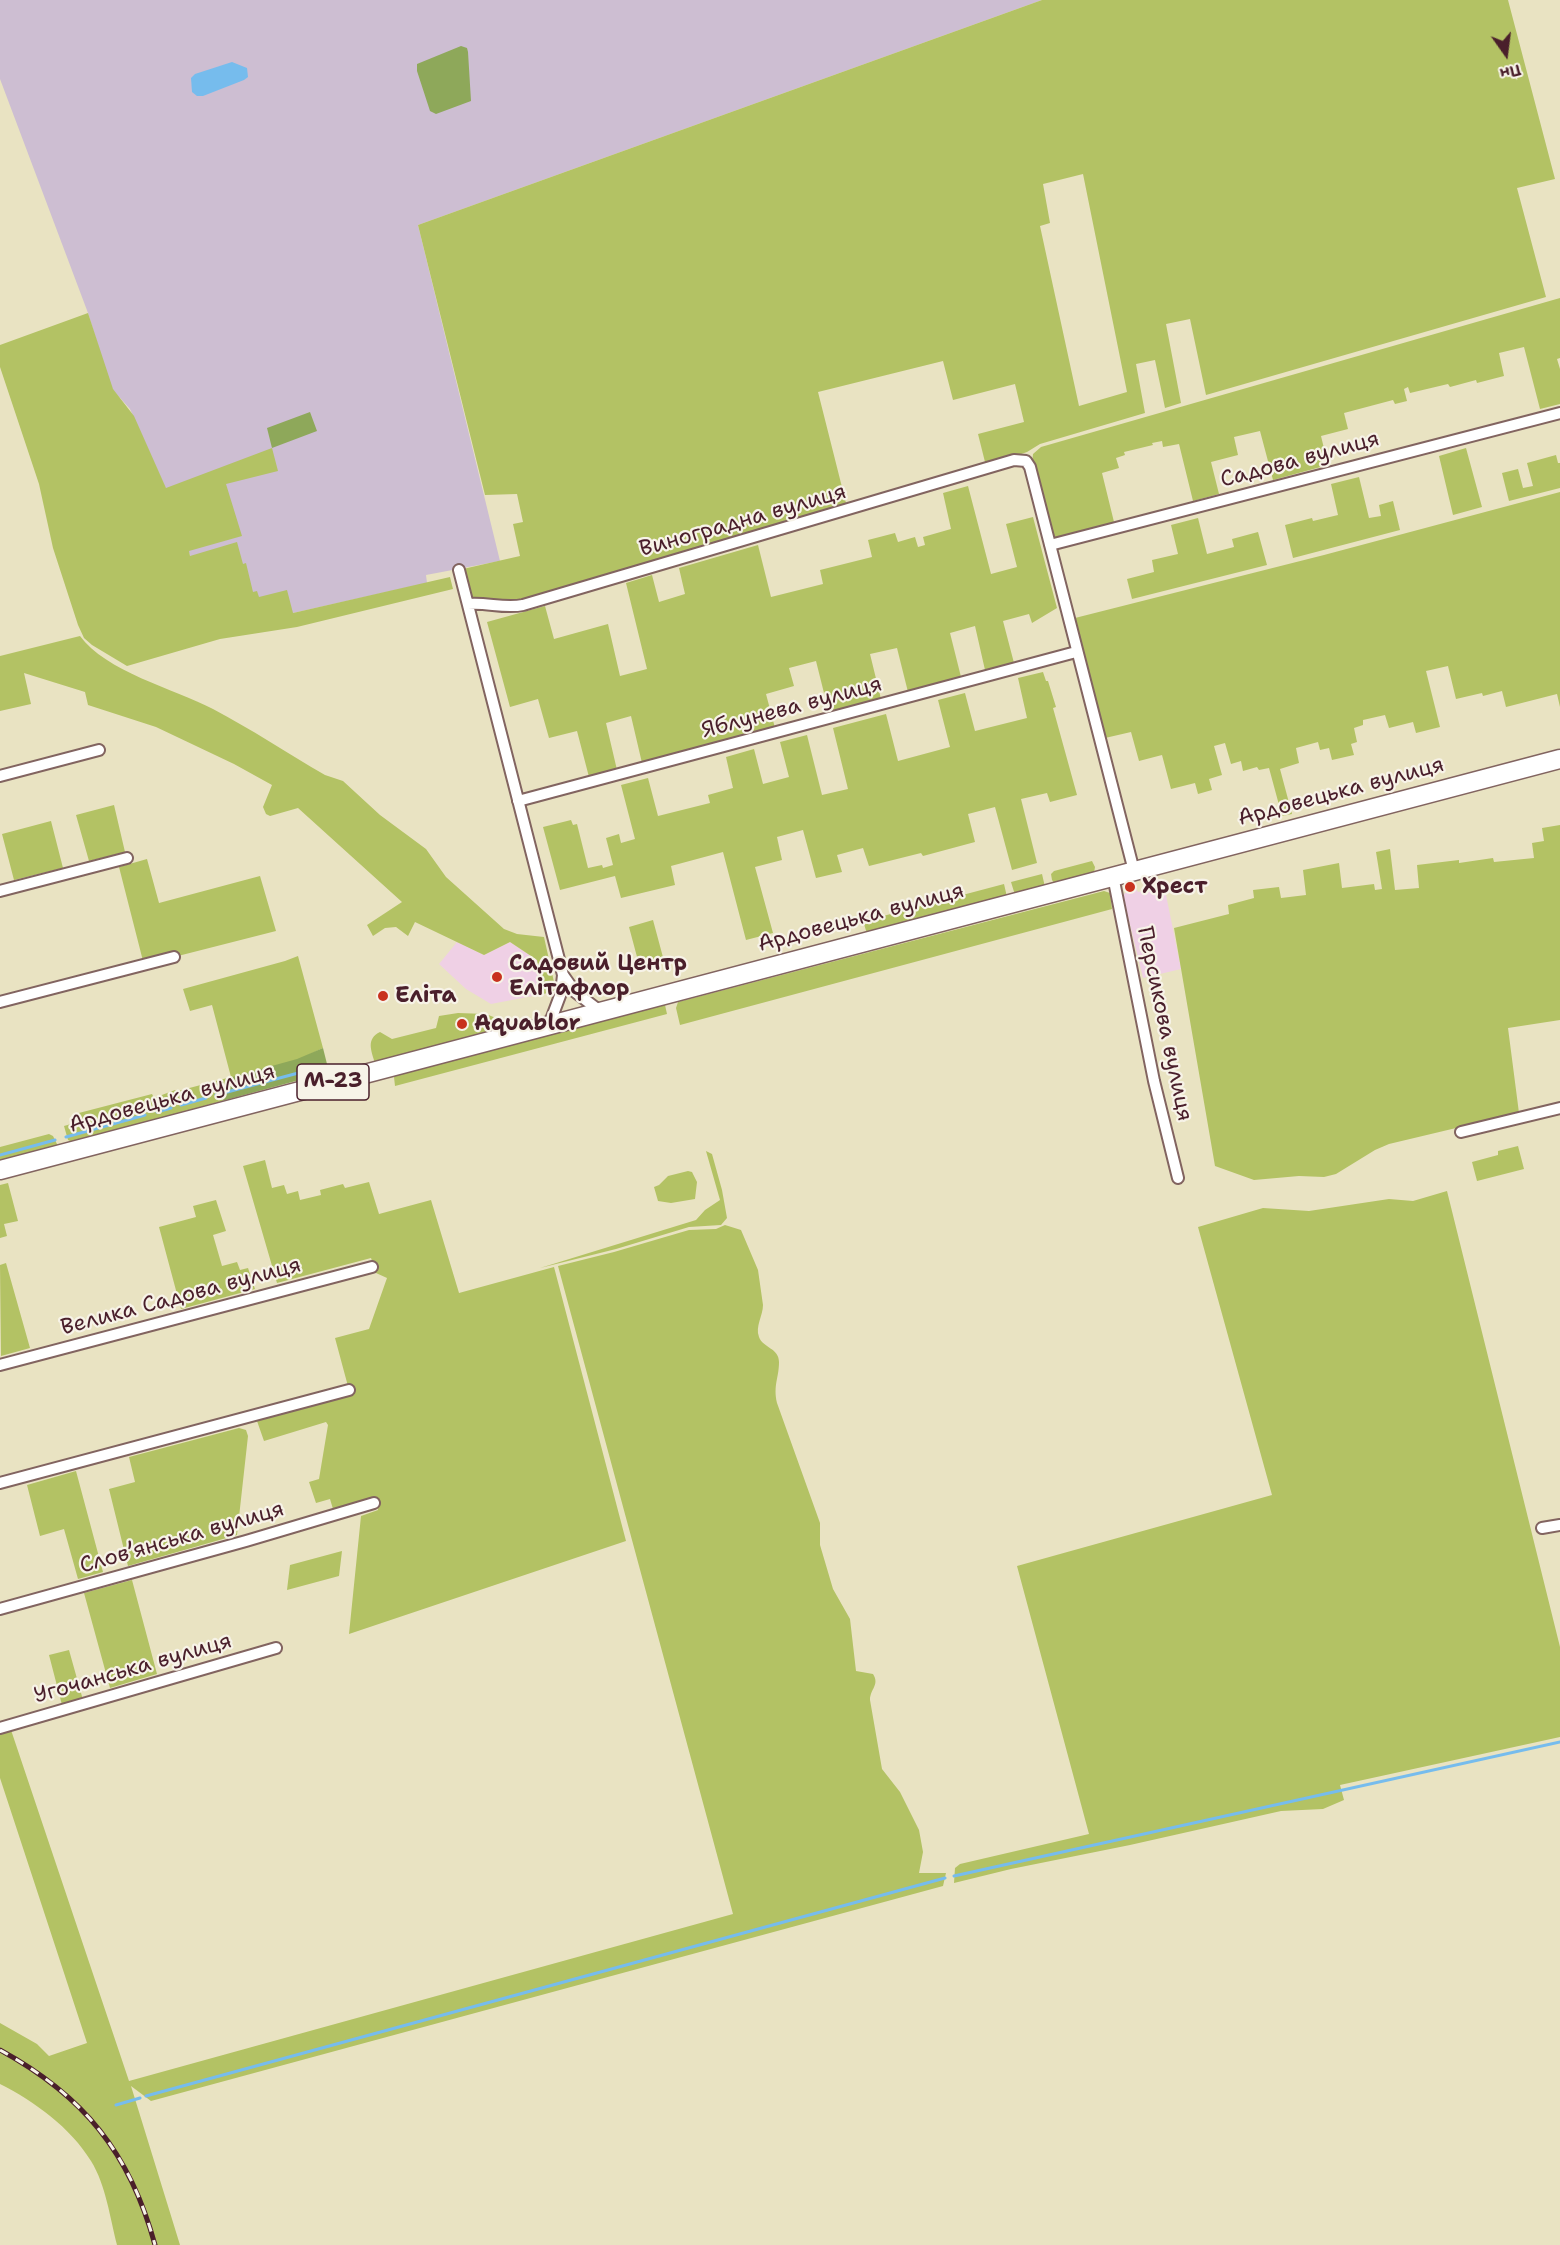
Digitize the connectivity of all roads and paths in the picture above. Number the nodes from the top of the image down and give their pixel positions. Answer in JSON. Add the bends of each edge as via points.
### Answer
{"nodes":[{"id":1,"x":1560,"y":413,"type":"edge"},
{"id":2,"x":1050,"y":545,"type":"junction"},
{"id":3,"x":459,"y":570,"type":"dead end"},
{"id":4,"x":468,"y":604,"type":"junction"},
{"id":5,"x":1076,"y":652,"type":"junction"},
{"id":6,"x":99,"y":750,"type":"dead end"},
{"id":7,"x":1560,"y":759,"type":"edge"},
{"id":8,"x":0,"y":777,"type":"edge"},
{"id":9,"x":520,"y":800,"type":"junction"},
{"id":10,"x":127,"y":858,"type":"dead end"},
{"id":11,"x":1134,"y":871,"type":"junction"},
{"id":12,"x":1113,"y":876,"type":"junction"},
{"id":13,"x":0,"y":891,"type":"edge"},
{"id":14,"x":174,"y":957,"type":"dead end"},
{"id":15,"x":563,"y":975,"type":"junction"},
{"id":16,"x":0,"y":1002,"type":"edge"},
{"id":17,"x":600,"y":1011,"type":"junction"},
{"id":18,"x":549,"y":1025,"type":"junction"},
{"id":19,"x":1560,"y":1108,"type":"edge"},
{"id":20,"x":1461,"y":1132,"type":"dead end"},
{"id":21,"x":0,"y":1170,"type":"edge"},
{"id":22,"x":1178,"y":1178,"type":"dead end"},
{"id":23,"x":372,"y":1267,"type":"dead end"},
{"id":24,"x":0,"y":1365,"type":"edge"},
{"id":25,"x":349,"y":1390,"type":"dead end"},
{"id":26,"x":0,"y":1483,"type":"edge"},
{"id":27,"x":374,"y":1503,"type":"dead end"},
{"id":28,"x":1560,"y":1524,"type":"edge"},
{"id":29,"x":1542,"y":1528,"type":"dead end"},
{"id":30,"x":0,"y":1609,"type":"edge"},
{"id":31,"x":276,"y":1648,"type":"dead end"},
{"id":32,"x":1,"y":1724,"type":"edge"}],
"edges":[{"from":1,"to":2,"type":"street","name":"Садова вулиця"},
{"from":2,"to":4,"type":"street","name":"Виноградна вулиця","via":[[1030,467],[1026,461],[1014,460],[523,605]]},
{"from":2,"to":5,"type":"street"},
{"from":3,"to":4,"type":"street"},
{"from":4,"to":9,"type":"street"},
{"from":5,"to":9,"type":"street","name":"Яблунева вулиця"},
{"from":5,"to":11,"type":"street"},
{"from":6,"to":8,"type":"street"},
{"from":7,"to":11,"type":"highway","name":"Ардовецька вулиця","number":"М-23"},
{"from":9,"to":15,"type":"street"},
{"from":10,"to":13,"type":"street"},
{"from":11,"to":12,"type":"highway","name":"Ардовецька вулиця","number":"М-23"},
{"from":12,"to":17,"type":"highway","name":"Ардовецька вулиця","number":"М-23"},
{"from":12,"to":22,"type":"street","name":"Персикова вулиця","via":[[1154,1081]]},
{"from":14,"to":16,"type":"street"},
{"from":15,"to":17,"type":"street","via":[[575,992]]},
{"from":15,"to":18,"type":"street"},
{"from":17,"to":18,"type":"highway","name":"Ардовецька вулиця","number":"М-23"},
{"from":18,"to":21,"type":"highway","name":"Ардовецька вулиця","number":"М-23"},
{"from":19,"to":20,"type":"street"},
{"from":23,"to":24,"type":"street","name":"Велика Садова вулиця"},
{"from":25,"to":26,"type":"street"},
{"from":27,"to":30,"type":"street","name":"Словʼянська вулиця"},
{"from":28,"to":29,"type":"street"},
{"from":31,"to":32,"type":"street","name":"Угочанська вулиця"}]}
